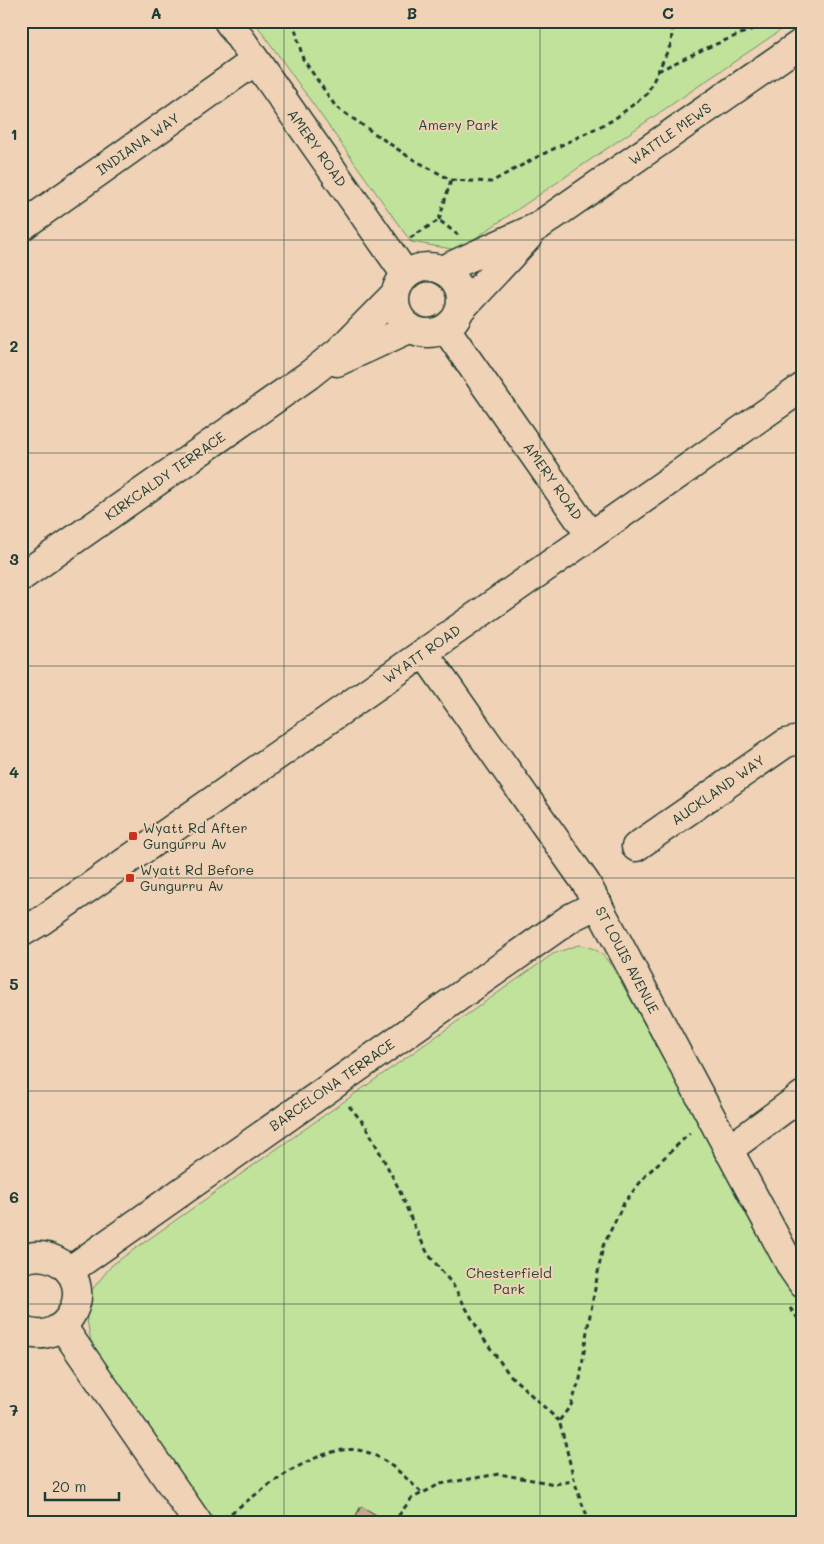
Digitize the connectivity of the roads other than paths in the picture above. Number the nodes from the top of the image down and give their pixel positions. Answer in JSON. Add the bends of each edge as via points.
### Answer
{"nodes":[{"id":1,"x":228,"y":21,"type":"edge"},
{"id":2,"x":800,"y":49,"type":"edge"},
{"id":3,"x":255,"y":61,"type":"junction"},
{"id":4,"x":21,"y":227,"type":"edge"},
{"id":5,"x":537,"y":227,"type":"junction"},
{"id":6,"x":442,"y":270,"type":"junction"},
{"id":7,"x":400,"y":285,"type":"junction"},
{"id":8,"x":453,"y":319,"type":"junction"},
{"id":9,"x":410,"y":329,"type":"junction"},
{"id":10,"x":309,"y":375,"type":"junction"},
{"id":11,"x":803,"y":387,"type":"edge"},
{"id":12,"x":590,"y":535,"type":"junction"},
{"id":13,"x":21,"y":577,"type":"edge"},
{"id":14,"x":424,"y":653,"type":"junction"},
{"id":15,"x":803,"y":739,"type":"edge"},
{"id":16,"x":636,"y":848,"type":"dead end"},
{"id":17,"x":598,"y":904,"type":"junction"},
{"id":18,"x":28,"y":931,"type":"edge"},
{"id":19,"x":803,"y":1096,"type":"edge"},
{"id":20,"x":728,"y":1150,"type":"junction"},
{"id":21,"x":26,"y":1250,"type":"edge"},
{"id":22,"x":69,"y":1271,"type":"junction"},
{"id":23,"x":803,"y":1284,"type":"edge"},
{"id":24,"x":62,"y":1326,"type":"junction"},
{"id":25,"x":21,"y":1330,"type":"edge"},
{"id":26,"x":198,"y":1523,"type":"edge"}],
"edges":[{"from":1,"to":3,"type":"street","name":"AMERY ROAD"},
{"from":2,"to":5,"type":"street","name":"WATTLE MEWS"},
{"from":3,"to":4,"type":"street","name":"INDIANA WAY"},
{"from":3,"to":7,"type":"street","name":"AMERY ROAD"},
{"from":5,"to":6,"type":"street","name":"WATTLE MEWS"},
{"from":5,"to":8,"type":"street","name":"WATTLE MEWS"},
{"from":6,"to":7,"type":"street","via":[[422,267],[413,270]]},
{"from":6,"to":8,"type":"street","via":[[456,282],[461,300]]},
{"from":7,"to":9,"type":"street","via":[[394,305],[402,322]]},
{"from":7,"to":10,"type":"street","name":"KIRKCALDY TERRACE","via":[[339,351]]},
{"from":8,"to":9,"type":"street","via":[[438,332],[428,334]]},
{"from":8,"to":12,"type":"street","name":"AMERY ROAD"},
{"from":9,"to":10,"type":"street","name":"KIRKCALDY TERRACE"},
{"from":10,"to":13,"type":"street","name":"KIRKCALDY TERRACE"},
{"from":11,"to":12,"type":"street","name":"WYATT ROAD"},
{"from":12,"to":14,"type":"street","name":"WYATT ROAD"},
{"from":14,"to":17,"type":"street","name":"ST LOUIS AVENUE"},
{"from":14,"to":18,"type":"street","name":"WYATT ROAD"},
{"from":15,"to":16,"type":"street","name":"AUCKLAND WAY","via":[[786,743]]},
{"from":17,"to":20,"type":"street","name":"ST LOUIS AVENUE"},
{"from":17,"to":22,"type":"street","name":"BARCELONA TERRACE","via":[[572,916]]},
{"from":19,"to":20,"type":"street"},
{"from":20,"to":23,"type":"street","name":"ST LOUIS AVENUE"},
{"from":21,"to":22,"type":"street","via":[[60,1262]]},
{"from":22,"to":24,"type":"street","via":[[76,1288],[76,1306]]},
{"from":24,"to":25,"type":"street","via":[[39,1334]]},
{"from":24,"to":26,"type":"street"}]}
